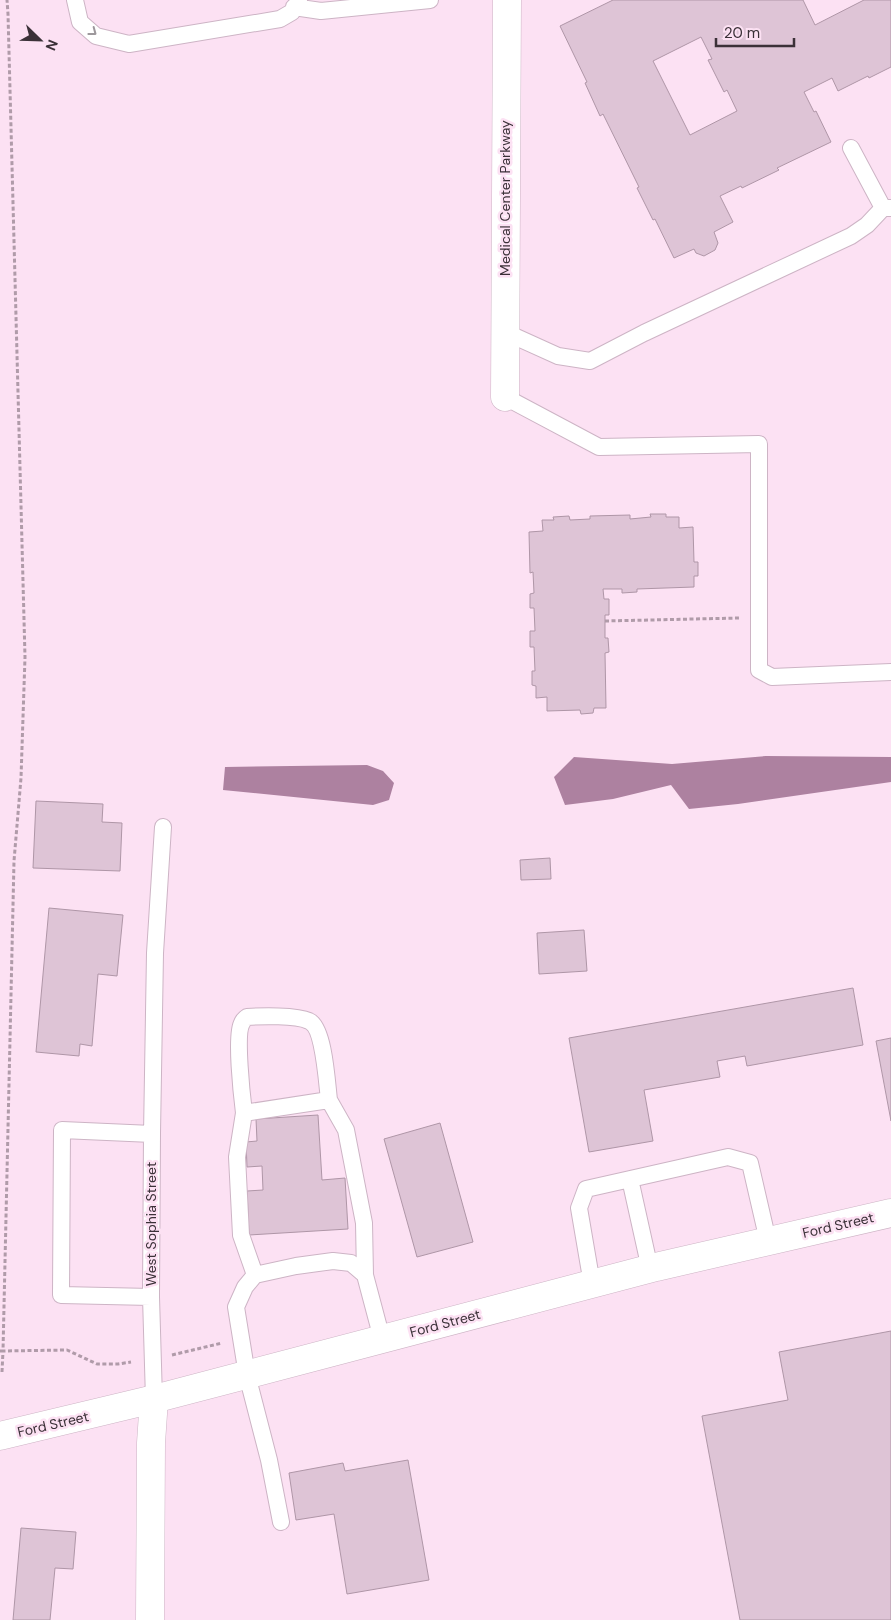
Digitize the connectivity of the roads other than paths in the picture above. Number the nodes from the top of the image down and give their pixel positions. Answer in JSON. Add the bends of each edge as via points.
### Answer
{"nodes":[{"id":1,"x":75,"y":0,"type":"edge"},
{"id":2,"x":430,"y":0,"type":"edge"},
{"id":3,"x":507,"y":0,"type":"edge"},
{"id":4,"x":296,"y":4,"type":"edge"},
{"id":5,"x":851,"y":148,"type":"dead end"},
{"id":6,"x":887,"y":208,"type":"edge"},
{"id":7,"x":505,"y":332,"type":"junction"},
{"id":8,"x":505,"y":397,"type":"joint"},
{"id":9,"x":891,"y":672,"type":"edge"},
{"id":10,"x":163,"y":827,"type":"dead end"},
{"id":11,"x":328,"y":1100,"type":"junction"},
{"id":12,"x":244,"y":1113,"type":"junction"},
{"id":13,"x":152,"y":1134,"type":"junction"},
{"id":14,"x":630,"y":1179,"type":"junction"},
{"id":15,"x":891,"y":1212,"type":"edge"},
{"id":16,"x":768,"y":1241,"type":"junction"},
{"id":17,"x":650,"y":1269,"type":"junction"},
{"id":18,"x":255,"y":1275,"type":"junction"},
{"id":19,"x":365,"y":1275,"type":"junction"},
{"id":20,"x":592,"y":1284,"type":"junction"},
{"id":21,"x":151,"y":1297,"type":"junction"},
{"id":22,"x":382,"y":1339,"type":"junction"},
{"id":23,"x":247,"y":1375,"type":"junction"},
{"id":24,"x":154,"y":1399,"type":"junction"},
{"id":25,"x":0,"y":1436,"type":"edge"},
{"id":26,"x":281,"y":1522,"type":"dead end"},
{"id":27,"x":150,"y":1620,"type":"edge"}],
"edges":[{"from":1,"to":4,"type":"lane","one_way":true,"via":[[80,22],[96,36],[129,44],[280,19],[292,12]]},
{"from":2,"to":4,"type":"lane","via":[[320,11]]},
{"from":3,"to":7,"type":"main road","name":"Medical Center Parkway"},
{"from":5,"to":6,"type":"lane"},
{"from":6,"to":7,"type":"lane","via":[[851,236],[590,361],[558,356]]},
{"from":7,"to":8,"type":"main road","name":"Medical Center Parkway"},
{"from":8,"to":9,"type":"lane","via":[[599,447],[758,444],[759,670],[772,677]]},
{"from":10,"to":13,"type":"lane","name":"West Sophia Street","via":[[155,953]]},
{"from":11,"to":12,"type":"lane"},
{"from":11,"to":12,"type":"lane","via":[[326,1070],[317,1028],[310,1021],[287,1017],[247,1017],[239,1033]]},
{"from":11,"to":19,"type":"lane","via":[[346,1130],[364,1223]]},
{"from":12,"to":18,"type":"lane","via":[[237,1157],[241,1235]]},
{"from":13,"to":21,"type":"lane","name":"West Sophia Street"},
{"from":13,"to":21,"type":"lane","via":[[62,1130],[61,1295]]},
{"from":14,"to":16,"type":"lane","via":[[728,1157],[750,1163]]},
{"from":14,"to":17,"type":"lane"},
{"from":14,"to":20,"type":"lane","via":[[586,1189],[579,1208]]},
{"from":15,"to":16,"type":"main road","name":"Ford Street"},
{"from":16,"to":17,"type":"main road","name":"Ford Street"},
{"from":17,"to":20,"type":"main road","name":"Ford Street"},
{"from":18,"to":19,"type":"lane","via":[[333,1261],[351,1263]]},
{"from":18,"to":23,"type":"lane","via":[[236,1307]]},
{"from":19,"to":22,"type":"lane"},
{"from":20,"to":22,"type":"main road","name":"Ford Street"},
{"from":21,"to":24,"type":"lane","name":"West Sophia Street"},
{"from":22,"to":23,"type":"main road","name":"Ford Street"},
{"from":23,"to":24,"type":"main road","name":"Ford Street"},
{"from":23,"to":26,"type":"lane"},
{"from":24,"to":25,"type":"main road","name":"Ford Street"},
{"from":24,"to":27,"type":"main road","name":"West Sophia Street"}]}
